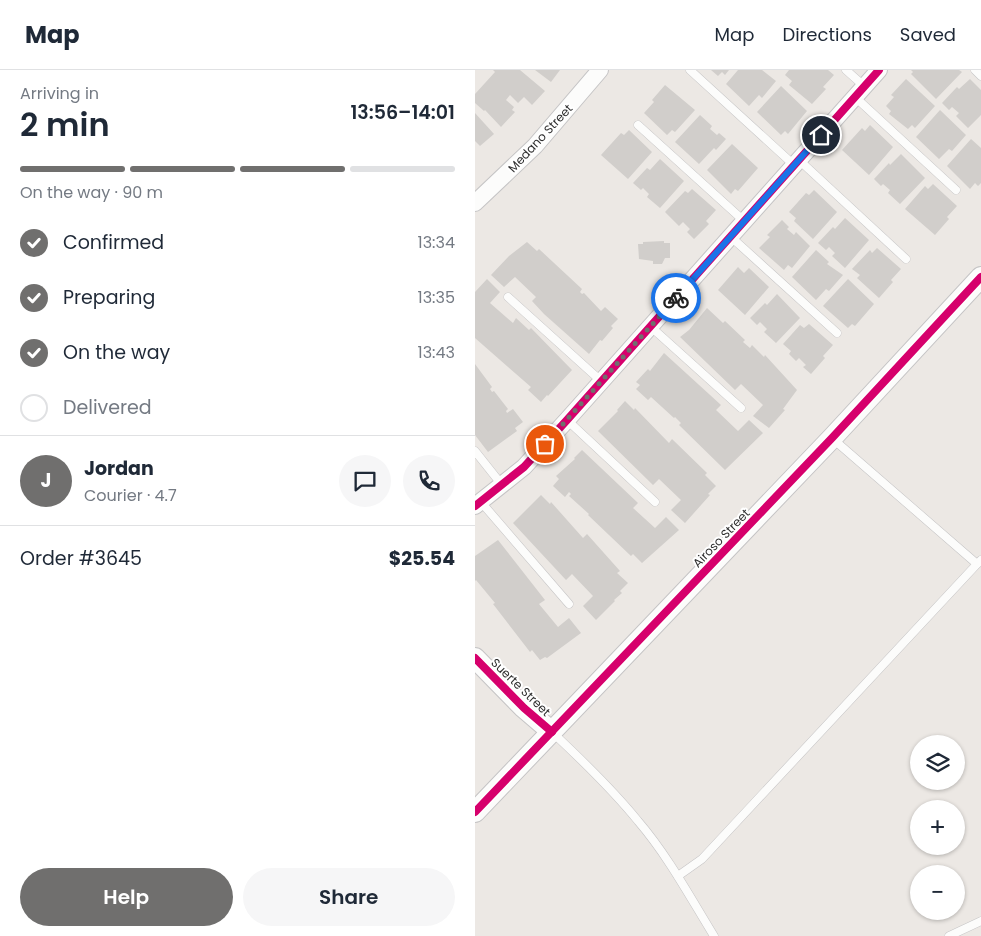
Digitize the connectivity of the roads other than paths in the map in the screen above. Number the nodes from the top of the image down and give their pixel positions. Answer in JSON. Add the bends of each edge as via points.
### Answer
{"nodes":[{"id":1,"x":600,"y":70,"type":"edge"},
{"id":2,"x":690,"y":70,"type":"edge"},
{"id":3,"x":846,"y":70,"type":"edge"},
{"id":4,"x":879,"y":70,"type":"edge"},
{"id":5,"x":975,"y":70,"type":"edge"},
{"id":6,"x":981,"y":76,"type":"edge"},
{"id":7,"x":859,"y":91,"type":"junction"},
{"id":8,"x":638,"y":125,"type":"dead end"},
{"id":9,"x":796,"y":162,"type":"junction"},
{"id":10,"x":956,"y":190,"type":"dead end"},
{"id":11,"x":475,"y":202,"type":"edge"},
{"id":12,"x":744,"y":221,"type":"junction"},
{"id":13,"x":731,"y":237,"type":"junction"},
{"id":14,"x":906,"y":259,"type":"dead end"},
{"id":15,"x":981,"y":277,"type":"edge"},
{"id":16,"x":508,"y":297,"type":"dead end"},
{"id":17,"x":651,"y":327,"type":"junction"},
{"id":18,"x":837,"y":333,"type":"dead end"},
{"id":19,"x":601,"y":381,"type":"junction"},
{"id":20,"x":741,"y":408,"type":"dead end"},
{"id":21,"x":567,"y":420,"type":"junction"},
{"id":22,"x":832,"y":438,"type":"junction"},
{"id":23,"x":475,"y":451,"type":"edge"},
{"id":24,"x":502,"y":485,"type":"junction"},
{"id":25,"x":655,"y":502,"type":"dead end"},
{"id":26,"x":478,"y":504,"type":"edge"},
{"id":27,"x":979,"y":562,"type":"edge"},
{"id":28,"x":569,"y":604,"type":"dead end"},
{"id":29,"x":475,"y":658,"type":"edge"},
{"id":30,"x":552,"y":732,"type":"junction"},
{"id":31,"x":475,"y":812,"type":"edge"},
{"id":32,"x":678,"y":876,"type":"junction"},
{"id":33,"x":981,"y":921,"type":"edge"},
{"id":34,"x":714,"y":936,"type":"edge"},
{"id":35,"x":949,"y":936,"type":"edge"}],
"edges":[{"from":1,"to":11,"type":"street","name":"Medano Street","via":[[535,146]]},
{"from":2,"to":9,"type":"lane"},
{"from":3,"to":7,"type":"lane"},
{"from":4,"to":7,"type":"street"},
{"from":5,"to":6,"type":"lane"},
{"from":7,"to":9,"type":"street"},
{"from":7,"to":10,"type":"lane"},
{"from":8,"to":12,"type":"lane"},
{"from":9,"to":12,"type":"street"},
{"from":9,"to":14,"type":"lane"},
{"from":12,"to":13,"type":"street"},
{"from":13,"to":17,"type":"street"},
{"from":13,"to":18,"type":"lane"},
{"from":15,"to":22,"type":"street","name":"Airoso Street"},
{"from":16,"to":19,"type":"lane"},
{"from":17,"to":19,"type":"street"},
{"from":17,"to":20,"type":"lane"},
{"from":19,"to":21,"type":"street"},
{"from":21,"to":24,"type":"street"},
{"from":21,"to":25,"type":"lane"},
{"from":22,"to":27,"type":"lane"},
{"from":22,"to":30,"type":"street","name":"Airoso Street"},
{"from":23,"to":24,"type":"lane"},
{"from":24,"to":26,"type":"street"},
{"from":26,"to":28,"type":"lane"},
{"from":27,"to":32,"type":"lane","via":[[701,858]]},
{"from":29,"to":30,"type":"street","name":"Suerte Street"},
{"from":30,"to":31,"type":"street","name":"Airoso Street"},
{"from":30,"to":32,"type":"lane","name":"Suerte Street","via":[[601,779],[639,822]]},
{"from":32,"to":34,"type":"lane","name":"Suerte Street"},
{"from":33,"to":35,"type":"lane"}]}
